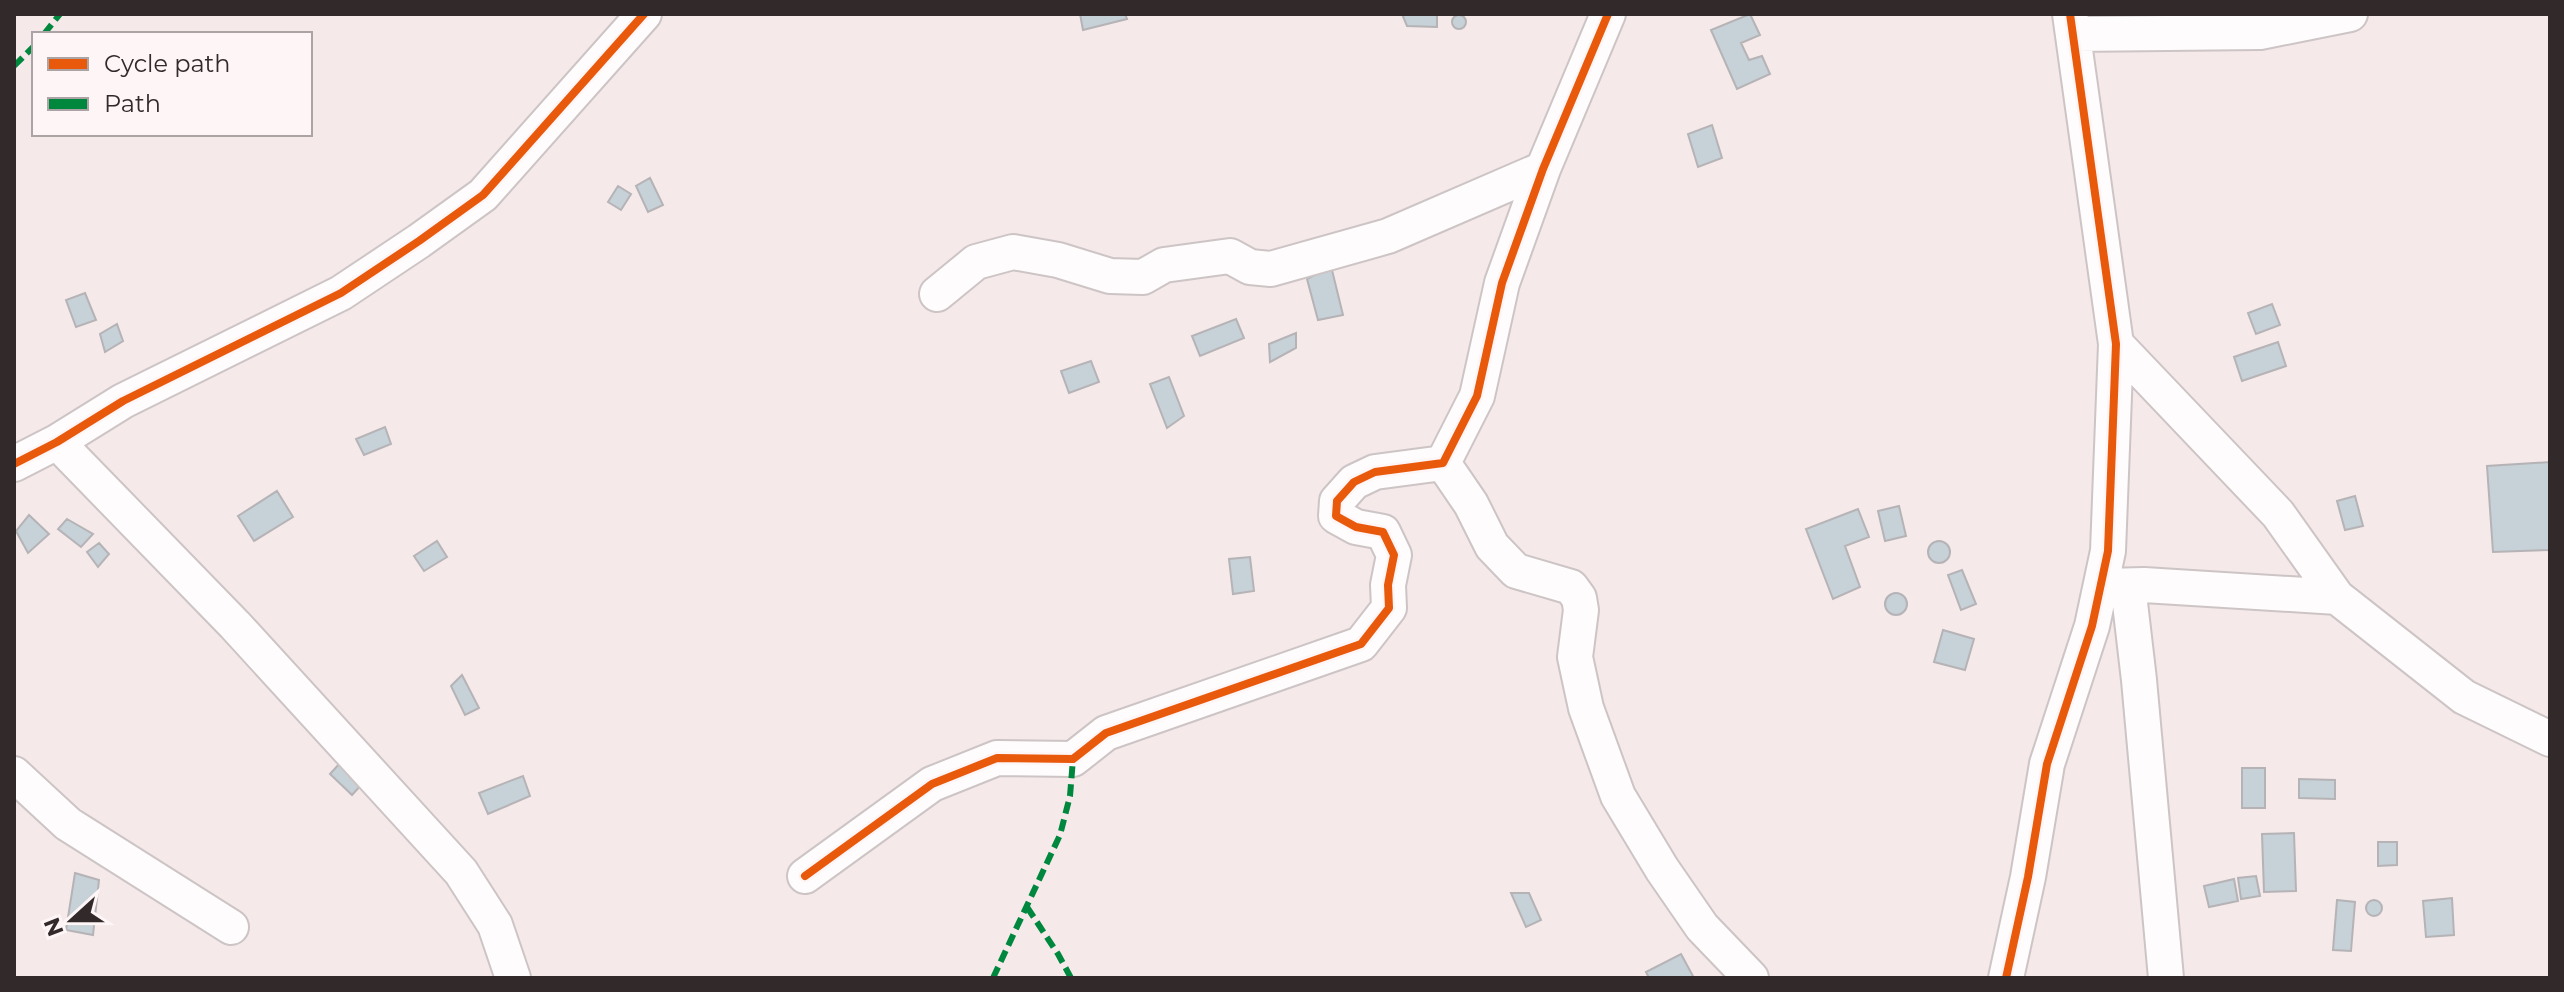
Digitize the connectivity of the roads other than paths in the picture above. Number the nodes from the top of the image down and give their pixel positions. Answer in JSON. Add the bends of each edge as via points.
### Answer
{"nodes":[{"id":1,"x":644,"y":14,"type":"edge"},
{"id":2,"x":1608,"y":14,"type":"edge"},
{"id":3,"x":2350,"y":14,"type":"edge"},
{"id":4,"x":2072,"y":24,"type":"edge"},
{"id":5,"x":1543,"y":169,"type":"junction"},
{"id":6,"x":937,"y":294,"type":"dead end"},
{"id":7,"x":2116,"y":344,"type":"junction"},
{"id":8,"x":57,"y":442,"type":"junction"},
{"id":9,"x":1443,"y":463,"type":"junction"},
{"id":10,"x":14,"y":464,"type":"edge"},
{"id":11,"x":2114,"y":586,"type":"junction"},
{"id":12,"x":2337,"y":597,"type":"junction"},
{"id":13,"x":2550,"y":739,"type":"edge"},
{"id":14,"x":14,"y":774,"type":"edge"},
{"id":15,"x":805,"y":876,"type":"dead end"},
{"id":16,"x":231,"y":927,"type":"dead end"},
{"id":17,"x":513,"y":978,"type":"edge"},
{"id":18,"x":1751,"y":978,"type":"edge"},
{"id":19,"x":2006,"y":978,"type":"edge"},
{"id":20,"x":2166,"y":978,"type":"edge"}],
"edges":[{"from":1,"to":8,"type":"street","via":[[483,195],[341,293],[123,401]]},
{"from":2,"to":5,"type":"street"},
{"from":3,"to":4,"type":"street","via":[[2260,32]]},
{"from":4,"to":7,"type":"street"},
{"from":5,"to":6,"type":"street","via":[[1388,236],[1271,269],[1250,267],[1230,256],[1164,265],[1143,277],[1110,276],[1013,252],[976,262]]},
{"from":5,"to":9,"type":"street","via":[[1502,283],[1477,396]]},
{"from":7,"to":11,"type":"street","via":[[2108,551]]},
{"from":7,"to":12,"type":"street","via":[[2278,514]]},
{"from":8,"to":10,"type":"street"},
{"from":8,"to":17,"type":"street","via":[[235,625],[461,872],[495,925]]},
{"from":9,"to":15,"type":"street","via":[[1375,472],[1354,482],[1337,501],[1336,516],[1383,532],[1394,555],[1389,608],[1361,644],[1106,733],[1073,759],[997,758],[932,784]]},
{"from":9,"to":18,"type":"street","via":[[1492,546],[1516,571],[1571,587],[1579,598],[1575,657],[1586,708],[1618,796],[1702,927]]},
{"from":11,"to":12,"type":"street"},
{"from":11,"to":19,"type":"street","via":[[2092,626],[2047,764]]},
{"from":11,"to":20,"type":"street","via":[[2139,680]]},
{"from":12,"to":13,"type":"street","via":[[2464,697]]},
{"from":14,"to":16,"type":"street","via":[[68,824]]}]}
